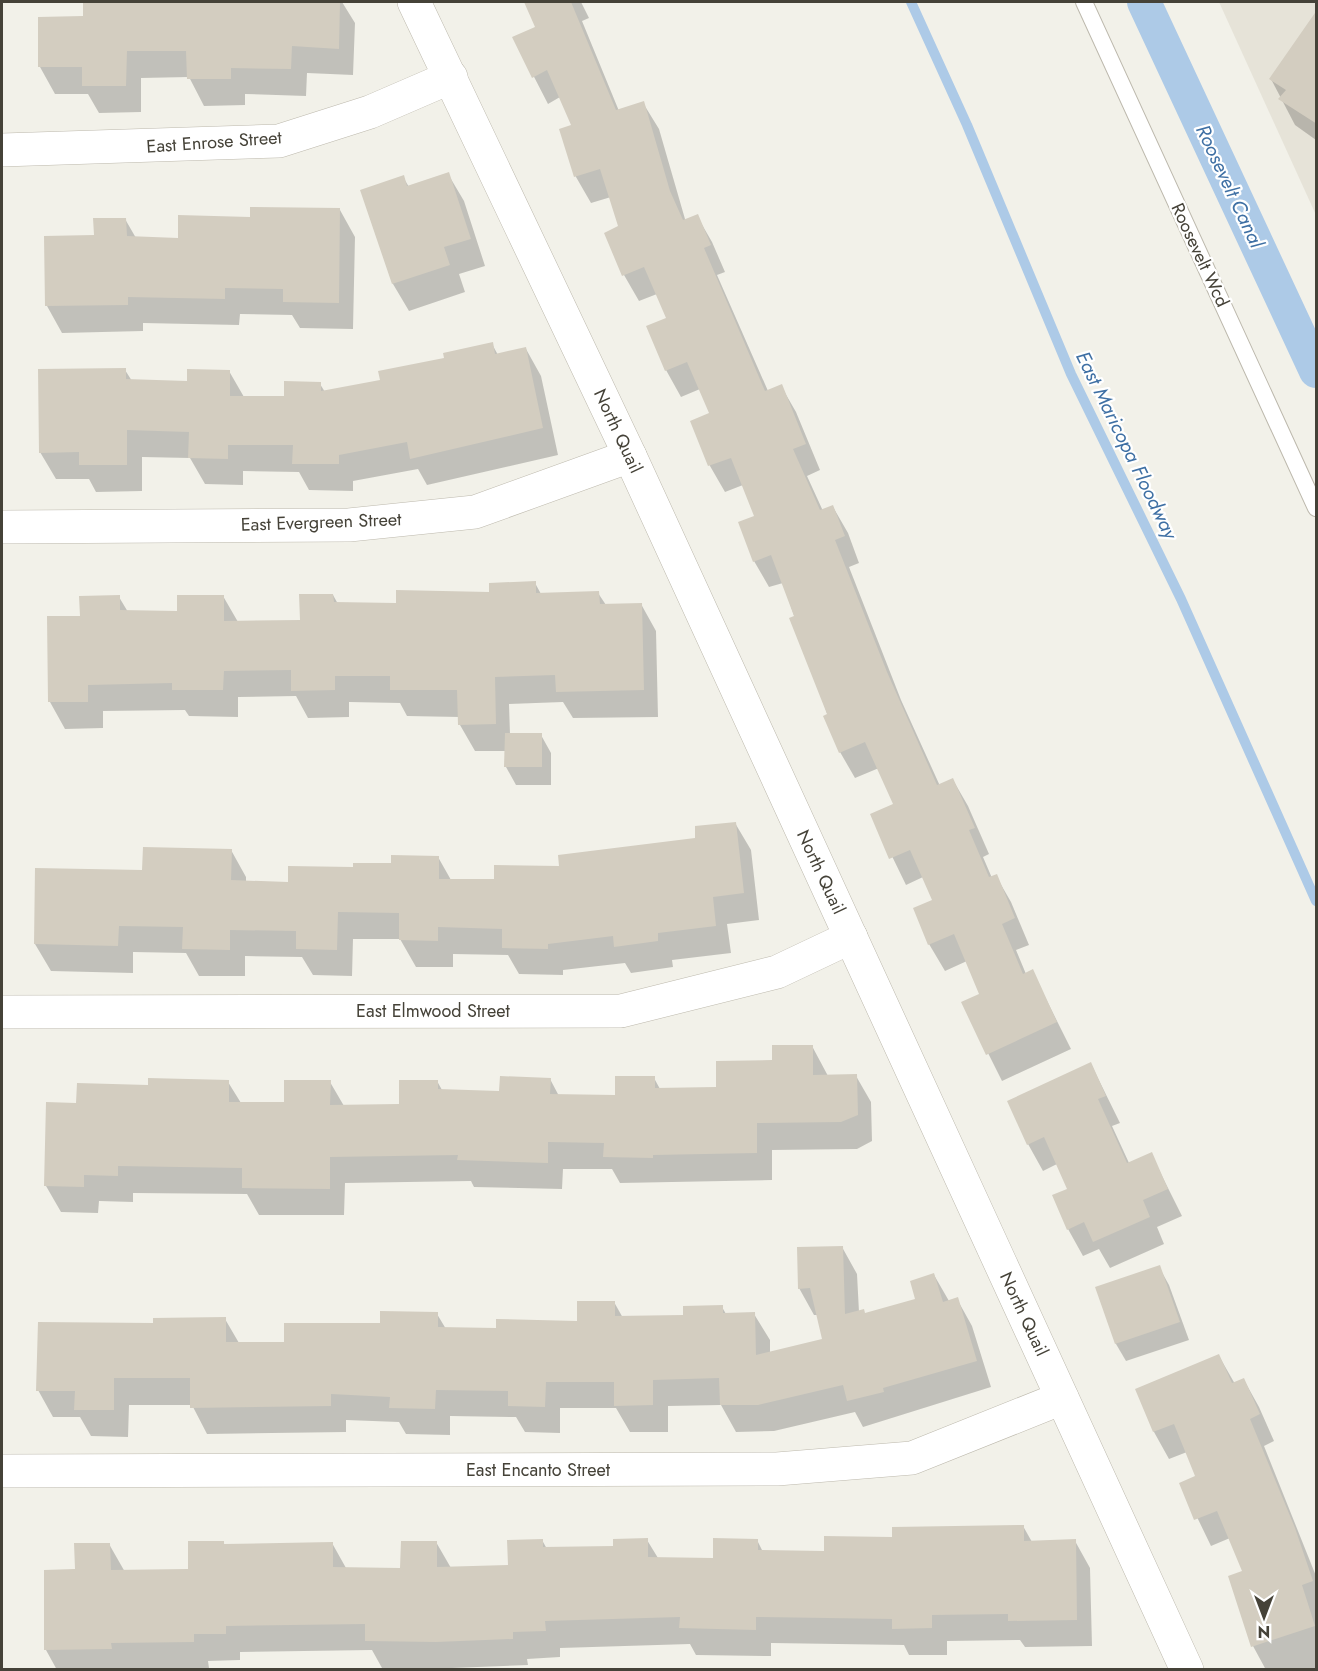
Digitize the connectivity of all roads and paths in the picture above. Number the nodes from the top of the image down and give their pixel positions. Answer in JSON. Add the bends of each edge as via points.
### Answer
{"nodes":[{"id":1,"x":414,"y":2,"type":"edge"},
{"id":2,"x":1084,"y":2,"type":"edge"},
{"id":3,"x":451,"y":77,"type":"junction"},
{"id":4,"x":2,"y":150,"type":"edge"},
{"id":5,"x":630,"y":456,"type":"junction"},
{"id":6,"x":1317,"y":508,"type":"edge"},
{"id":7,"x":2,"y":527,"type":"edge"},
{"id":8,"x":851,"y":937,"type":"junction"},
{"id":9,"x":2,"y":1012,"type":"edge"},
{"id":10,"x":1062,"y":1398,"type":"junction"},
{"id":11,"x":2,"y":1471,"type":"edge"},
{"id":12,"x":1187,"y":1670,"type":"edge"}],
"edges":[{"from":1,"to":3,"type":"street","name":"North Quail"},
{"from":2,"to":6,"type":"lane","name":"Roosevelt Wcd"},
{"from":3,"to":4,"type":"street","name":"East Enrose Street","via":[[370,112],[279,141]]},
{"from":3,"to":5,"type":"street","name":"North Quail"},
{"from":5,"to":7,"type":"street","name":"East Evergreen Street","via":[[475,512],[349,525]]},
{"from":5,"to":8,"type":"street","name":"North Quail"},
{"from":8,"to":9,"type":"street","name":"East Elmwood Street","via":[[777,972],[621,1011]]},
{"from":8,"to":10,"type":"street","name":"North Quail"},
{"from":10,"to":11,"type":"street","name":"East Encanto Street","via":[[912,1458],[777,1469]]},
{"from":10,"to":12,"type":"street","name":"North Quail"}]}
